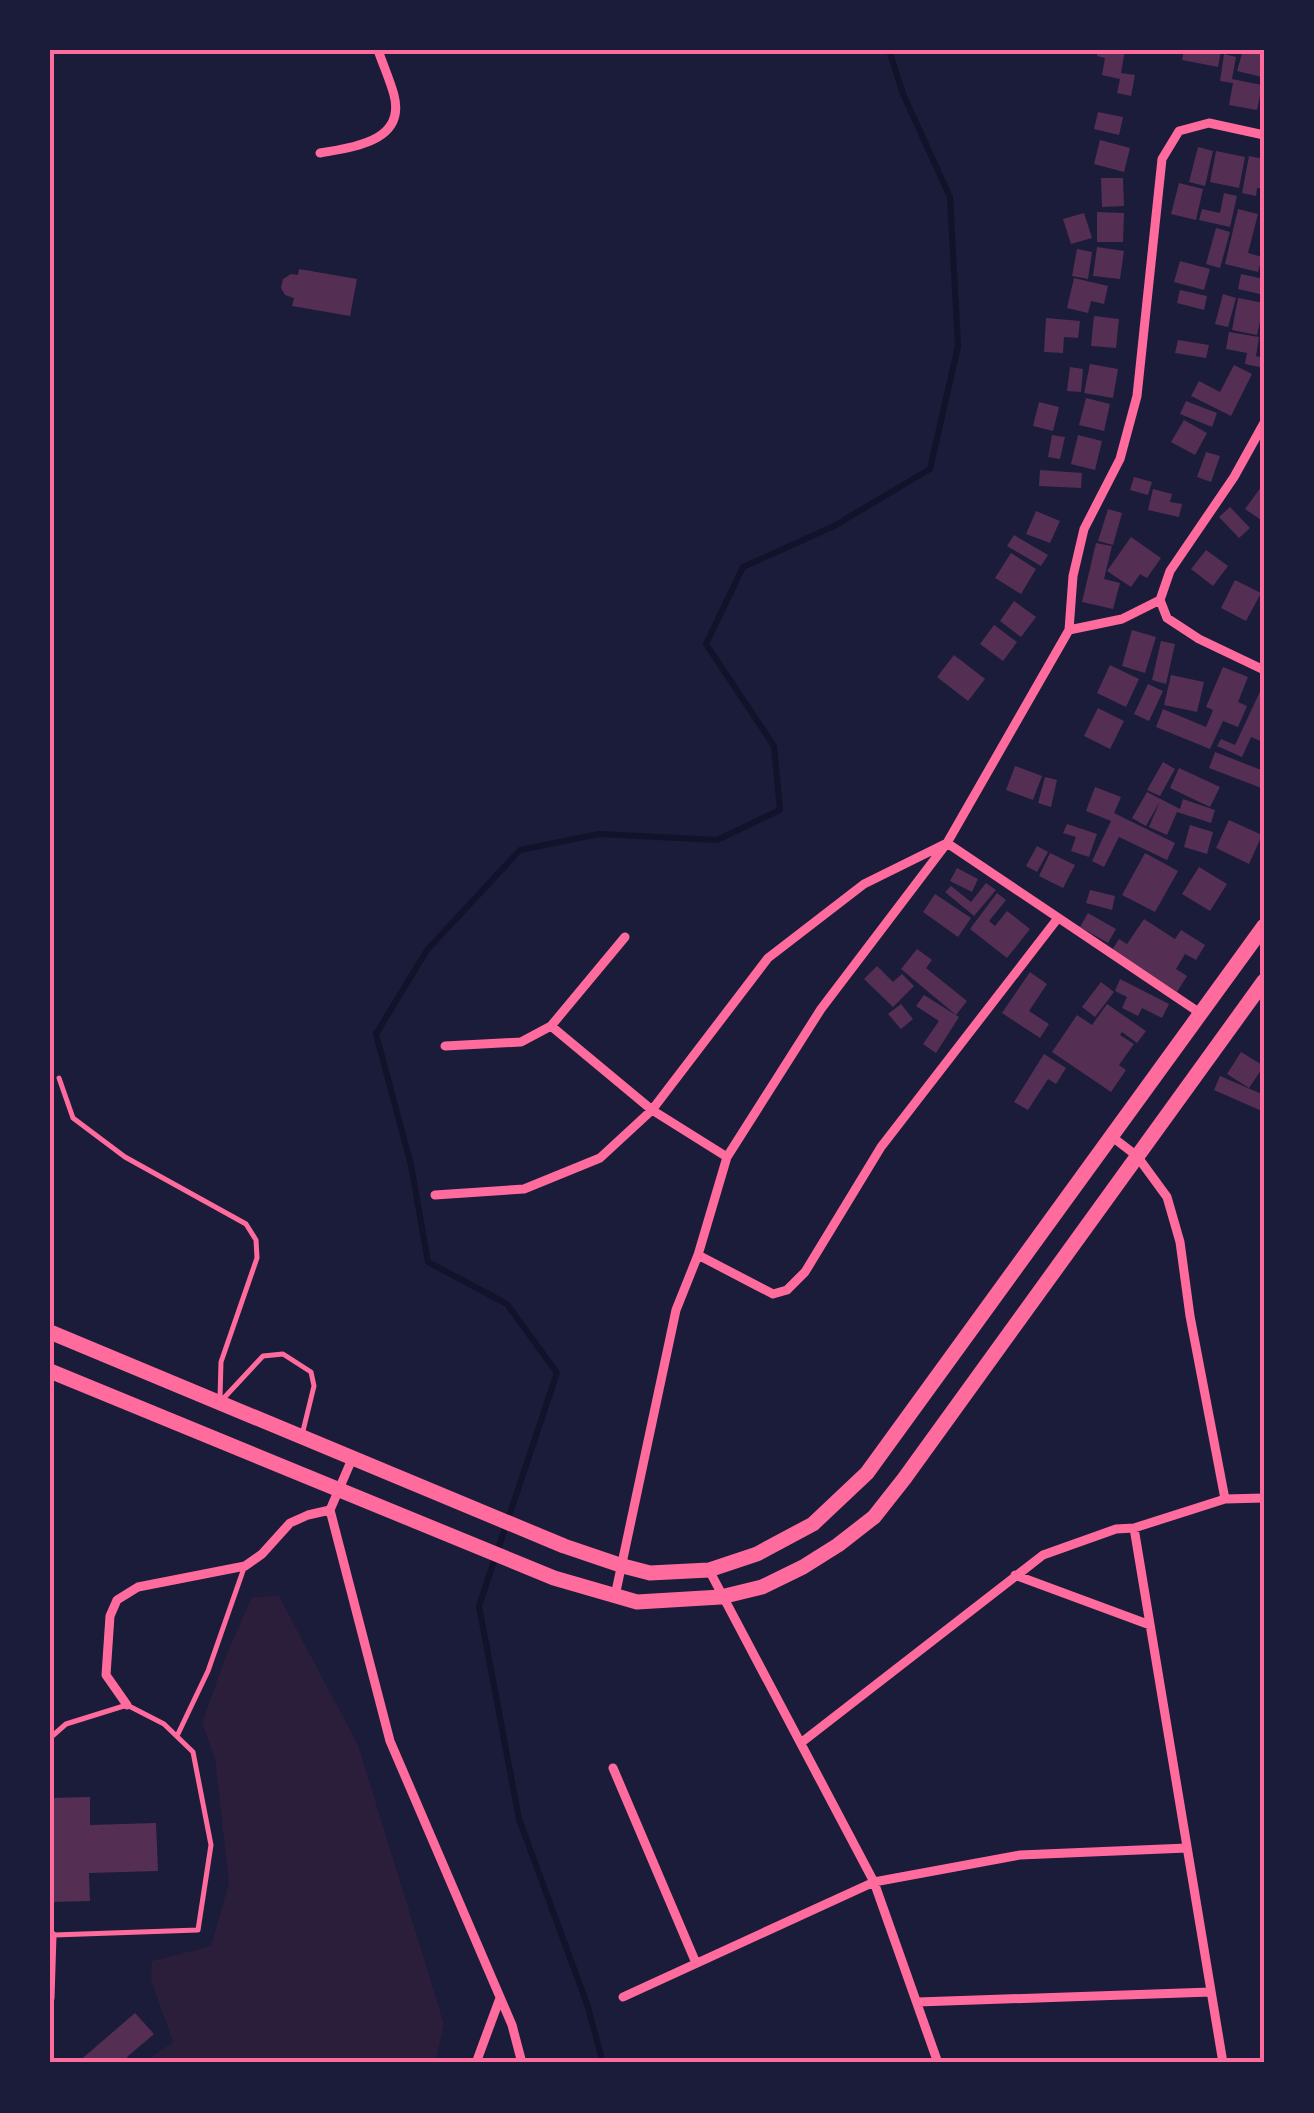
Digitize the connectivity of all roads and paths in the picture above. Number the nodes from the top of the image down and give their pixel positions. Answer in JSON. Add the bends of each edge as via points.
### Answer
{"nodes":[{"id":1,"x":378,"y":50,"type":"edge"},
{"id":2,"x":1264,"y":134,"type":"edge"},
{"id":3,"x":320,"y":152,"type":"dead end"},
{"id":4,"x":1264,"y":424,"type":"edge"},
{"id":5,"x":1160,"y":600,"type":"junction"},
{"id":6,"x":1069,"y":630,"type":"junction"},
{"id":7,"x":1264,"y":670,"type":"edge"},
{"id":8,"x":947,"y":843,"type":"junction"},
{"id":9,"x":1058,"y":918,"type":"junction"},
{"id":10,"x":1264,"y":926,"type":"edge"},
{"id":11,"x":625,"y":938,"type":"dead end"},
{"id":12,"x":1264,"y":980,"type":"edge"},
{"id":13,"x":1200,"y":1013,"type":"junction"},
{"id":14,"x":551,"y":1026,"type":"junction"},
{"id":15,"x":445,"y":1046,"type":"dead end"},
{"id":16,"x":59,"y":1078,"type":"dead end"},
{"id":17,"x":652,"y":1110,"type":"junction"},
{"id":18,"x":1112,"y":1136,"type":"junction"},
{"id":19,"x":1137,"y":1156,"type":"junction"},
{"id":20,"x":727,"y":1157,"type":"junction"},
{"id":21,"x":435,"y":1195,"type":"dead end"},
{"id":22,"x":698,"y":1254,"type":"junction"},
{"id":23,"x":50,"y":1332,"type":"edge"},
{"id":24,"x":50,"y":1371,"type":"edge"},
{"id":25,"x":220,"y":1402,"type":"junction"},
{"id":26,"x":301,"y":1438,"type":"junction"},
{"id":27,"x":352,"y":1459,"type":"junction"},
{"id":28,"x":338,"y":1490,"type":"junction"},
{"id":29,"x":1264,"y":1498,"type":"edge"},
{"id":30,"x":1225,"y":1500,"type":"junction"},
{"id":31,"x":330,"y":1510,"type":"junction"},
{"id":32,"x":1134,"y":1528,"type":"junction"},
{"id":33,"x":245,"y":1566,"type":"junction"},
{"id":34,"x":623,"y":1566,"type":"junction"},
{"id":35,"x":708,"y":1570,"type":"junction"},
{"id":36,"x":1015,"y":1574,"type":"junction"},
{"id":37,"x":615,"y":1596,"type":"junction"},
{"id":38,"x":721,"y":1597,"type":"junction"},
{"id":39,"x":1150,"y":1625,"type":"junction"},
{"id":40,"x":127,"y":1705,"type":"junction"},
{"id":41,"x":177,"y":1736,"type":"junction"},
{"id":42,"x":50,"y":1738,"type":"edge"},
{"id":43,"x":802,"y":1742,"type":"junction"},
{"id":44,"x":614,"y":1768,"type":"dead end"},
{"id":45,"x":1187,"y":1848,"type":"junction"},
{"id":46,"x":874,"y":1882,"type":"junction"},
{"id":47,"x":51,"y":1935,"type":"edge"},
{"id":48,"x":696,"y":1963,"type":"junction"},
{"id":49,"x":1211,"y":1992,"type":"junction"},
{"id":50,"x":623,"y":1997,"type":"dead end"},
{"id":51,"x":50,"y":1998,"type":"edge"},
{"id":52,"x":500,"y":1998,"type":"junction"},
{"id":53,"x":918,"y":2002,"type":"junction"},
{"id":54,"x":476,"y":2063,"type":"edge"},
{"id":55,"x":522,"y":2063,"type":"edge"},
{"id":56,"x":938,"y":2063,"type":"edge"},
{"id":57,"x":1223,"y":2063,"type":"edge"}],
"edges":[{"from":1,"to":3,"type":"street","via":[[395,119],[384,135]]},
{"from":2,"to":6,"type":"street","via":[[1209,123],[1179,131],[1162,159],[1137,396],[1120,459],[1084,529]]},
{"from":4,"to":5,"type":"street","via":[[1170,571]]},
{"from":5,"to":6,"type":"street","via":[[1122,618]]},
{"from":5,"to":7,"type":"street","via":[[1167,618]]},
{"from":6,"to":8,"type":"street"},
{"from":8,"to":9,"type":"street"},
{"from":8,"to":17,"type":"street","via":[[864,884],[768,958]]},
{"from":8,"to":20,"type":"street","via":[[821,1010]]},
{"from":9,"to":13,"type":"street"},
{"from":9,"to":22,"type":"street","via":[[881,1146],[805,1272],[787,1290],[774,1294]]},
{"from":10,"to":13,"type":"highway"},
{"from":11,"to":14,"type":"street"},
{"from":12,"to":19,"type":"highway"},
{"from":13,"to":18,"type":"highway"},
{"from":14,"to":15,"type":"street","via":[[521,1042]]},
{"from":14,"to":17,"type":"street"},
{"from":16,"to":25,"type":"lane","via":[[73,1118],[125,1158],[246,1224],[256,1240],[257,1258],[220,1362]]},
{"from":17,"to":20,"type":"street"},
{"from":17,"to":21,"type":"street","via":[[600,1158],[524,1189]]},
{"from":18,"to":19,"type":"street"},
{"from":18,"to":35,"type":"highway","via":[[868,1474],[812,1524],[757,1554]]},
{"from":19,"to":30,"type":"street","via":[[1167,1198],[1180,1242]]},
{"from":19,"to":38,"type":"highway","via":[[874,1517],[802,1568]]},
{"from":20,"to":22,"type":"street"},
{"from":22,"to":34,"type":"street","via":[[676,1310]]},
{"from":23,"to":25,"type":"highway"},
{"from":24,"to":28,"type":"highway"},
{"from":25,"to":26,"type":"highway"},
{"from":25,"to":26,"type":"lane","via":[[263,1356],[283,1354],[312,1372]]},
{"from":26,"to":27,"type":"highway"},
{"from":27,"to":28,"type":"street"},
{"from":27,"to":34,"type":"highway"},
{"from":28,"to":31,"type":"street"},
{"from":28,"to":37,"type":"highway"},
{"from":29,"to":30,"type":"street"},
{"from":30,"to":32,"type":"street"},
{"from":31,"to":33,"type":"street","via":[[290,1523]]},
{"from":31,"to":52,"type":"street","via":[[390,1741]]},
{"from":32,"to":36,"type":"street","via":[[1043,1554]]},
{"from":32,"to":39,"type":"street"},
{"from":33,"to":40,"type":"street","via":[[138,1587],[116,1600],[106,1675]]},
{"from":33,"to":41,"type":"lane"},
{"from":34,"to":35,"type":"highway"},
{"from":34,"to":37,"type":"street"},
{"from":35,"to":38,"type":"street"},
{"from":36,"to":39,"type":"street"},
{"from":36,"to":43,"type":"street"},
{"from":37,"to":38,"type":"highway","via":[[638,1602]]},
{"from":38,"to":43,"type":"street"},
{"from":39,"to":45,"type":"street"},
{"from":40,"to":41,"type":"lane"},
{"from":40,"to":42,"type":"lane","via":[[66,1724]]},
{"from":41,"to":47,"type":"lane","via":[[193,1752],[211,1845],[198,1930]]},
{"from":43,"to":46,"type":"street"},
{"from":44,"to":48,"type":"street"},
{"from":45,"to":46,"type":"street","via":[[1020,1855]]},
{"from":45,"to":49,"type":"street"},
{"from":46,"to":48,"type":"street"},
{"from":46,"to":53,"type":"street"},
{"from":47,"to":51,"type":"street"},
{"from":48,"to":50,"type":"street"},
{"from":49,"to":53,"type":"street"},
{"from":49,"to":57,"type":"street"},
{"from":52,"to":54,"type":"street"},
{"from":52,"to":55,"type":"street"},
{"from":53,"to":56,"type":"street"}]}
